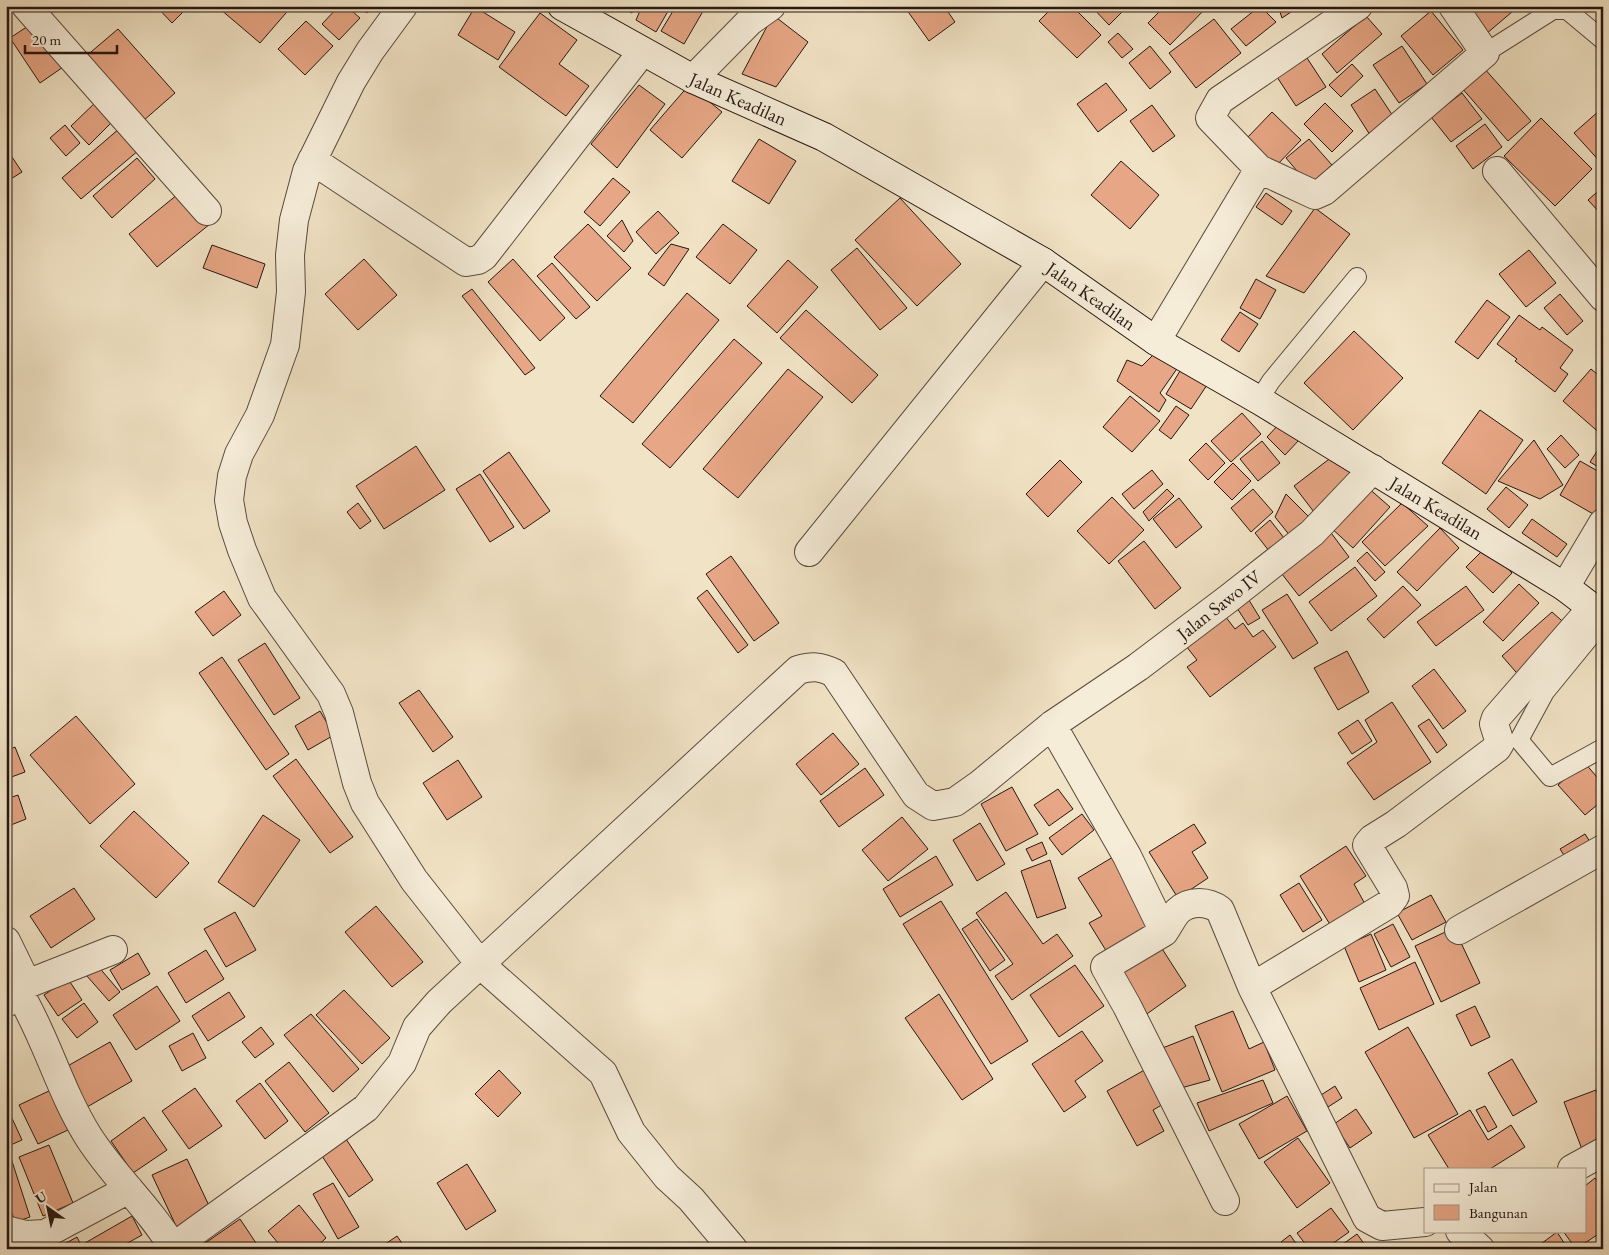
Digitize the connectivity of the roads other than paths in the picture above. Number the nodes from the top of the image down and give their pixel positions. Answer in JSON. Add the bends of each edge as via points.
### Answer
{"nodes":[{"id":1,"x":21,"y":6,"type":"edge"},
{"id":2,"x":26,"y":6,"type":"edge"},
{"id":3,"x":403,"y":6,"type":"edge"},
{"id":4,"x":562,"y":6,"type":"edge"},
{"id":5,"x":1358,"y":6,"type":"edge"},
{"id":6,"x":1453,"y":6,"type":"edge"},
{"id":7,"x":6,"y":13,"type":"edge"},
{"id":8,"x":760,"y":14,"type":"edge"},
{"id":9,"x":1603,"y":40,"type":"edge"},
{"id":10,"x":642,"y":52,"type":"junction"},
{"id":11,"x":1485,"y":53,"type":"junction"},
{"id":12,"x":693,"y":80,"type":"junction"},
{"id":13,"x":312,"y":160,"type":"junction"},
{"id":14,"x":1258,"y":169,"type":"junction"},
{"id":15,"x":1497,"y":171,"type":"dead end"},
{"id":16,"x":206,"y":211,"type":"dead end"},
{"id":17,"x":1043,"y":262,"type":"junction"},
{"id":18,"x":1357,"y":277,"type":"dead end"},
{"id":19,"x":1603,"y":297,"type":"edge"},
{"id":20,"x":1156,"y":341,"type":"junction"},
{"id":21,"x":1259,"y":400,"type":"junction"},
{"id":22,"x":1373,"y":469,"type":"junction"},
{"id":23,"x":1603,"y":523,"type":"edge"},
{"id":24,"x":809,"y":552,"type":"dead end"},
{"id":25,"x":1566,"y":586,"type":"junction"},
{"id":26,"x":1599,"y":615,"type":"edge"},
{"id":27,"x":1052,"y":725,"type":"junction"},
{"id":28,"x":1603,"y":748,"type":"edge"},
{"id":29,"x":1603,"y":849,"type":"edge"},
{"id":30,"x":1459,"y":930,"type":"dead end"},
{"id":31,"x":1164,"y":932,"type":"junction"},
{"id":32,"x":6,"y":941,"type":"edge"},
{"id":33,"x":113,"y":950,"type":"dead end"},
{"id":34,"x":480,"y":964,"type":"junction"},
{"id":35,"x":1252,"y":987,"type":"junction"},
{"id":36,"x":18,"y":994,"type":"edge"},
{"id":37,"x":1603,"y":1152,"type":"edge"},
{"id":38,"x":1574,"y":1168,"type":"edge"},
{"id":39,"x":130,"y":1188,"type":"junction"},
{"id":40,"x":1225,"y":1201,"type":"dead end"},
{"id":41,"x":1424,"y":1222,"type":"edge"},
{"id":42,"x":6,"y":1230,"type":"edge"},
{"id":43,"x":173,"y":1248,"type":"edge"},
{"id":44,"x":733,"y":1249,"type":"edge"}],
"edges":[{"from":1,"to":7,"type":"street"},
{"from":2,"to":16,"type":"street"},
{"from":3,"to":13,"type":"street","via":[[351,82]]},
{"from":4,"to":10,"type":"street","name":"Jalan Keadilan"},
{"from":5,"to":14,"type":"street","via":[[1220,100],[1211,112],[1210,118]]},
{"from":6,"to":11,"type":"street"},
{"from":8,"to":12,"type":"street"},
{"from":9,"to":11,"type":"lane","via":[[1567,10],[1560,8]]},
{"from":10,"to":12,"type":"street","name":"Jalan Keadilan"},
{"from":10,"to":13,"type":"street","via":[[478,260],[466,262]]},
{"from":11,"to":14,"type":"street","via":[[1324,191],[1315,195]]},
{"from":12,"to":17,"type":"street","name":"Jalan Keadilan","via":[[824,137]]},
{"from":13,"to":34,"type":"street","via":[[294,220],[285,345],[260,415],[232,476],[229,500],[233,523],[262,598],[331,694],[365,803],[414,880]]},
{"from":14,"to":20,"type":"street"},
{"from":15,"to":19,"type":"street"},
{"from":17,"to":20,"type":"street","name":"Jalan Keadilan"},
{"from":17,"to":24,"type":"street"},
{"from":18,"to":21,"type":"lane"},
{"from":20,"to":21,"type":"street","name":"Jalan Keadilan"},
{"from":21,"to":22,"type":"street","name":"Jalan Keadilan"},
{"from":22,"to":25,"type":"street","name":"Jalan Keadilan"},
{"from":22,"to":27,"type":"street","name":"Jalan Sawo IV","via":[[1312,533],[1138,667]]},
{"from":23,"to":25,"type":"street"},
{"from":25,"to":26,"type":"street","name":"Jalan Keadilan"},
{"from":26,"to":28,"type":"lane","via":[[1545,692],[1519,740],[1550,777]]},
{"from":26,"to":35,"type":"street","via":[[1496,718],[1494,724],[1500,743],[1497,748],[1367,845],[1393,888],[1394,896],[1389,904]]},
{"from":27,"to":31,"type":"street","via":[[1127,856]]},
{"from":27,"to":34,"type":"street","name":"Jalan Sawo IV","via":[[955,802],[933,806],[916,795],[834,673],[811,666],[798,670]]},
{"from":29,"to":30,"type":"street"},
{"from":31,"to":35,"type":"street","via":[[1178,910],[1197,903],[1213,905],[1220,910]]},
{"from":31,"to":40,"type":"street","via":[[1105,968]]},
{"from":32,"to":36,"type":"street"},
{"from":33,"to":36,"type":"street"},
{"from":34,"to":43,"type":"street","name":"Jalan Sawo IV","via":[[423,1019],[402,1063],[366,1108]]},
{"from":34,"to":44,"type":"street","via":[[603,1073],[631,1132]]},
{"from":35,"to":41,"type":"street","via":[[1367,1218],[1382,1226]]},
{"from":36,"to":39,"type":"street","via":[[43,1037],[55,1072],[87,1136]]},
{"from":37,"to":38,"type":"street"},
{"from":39,"to":42,"type":"street","via":[[45,1234],[26,1235]]},
{"from":39,"to":43,"type":"street"}]}
